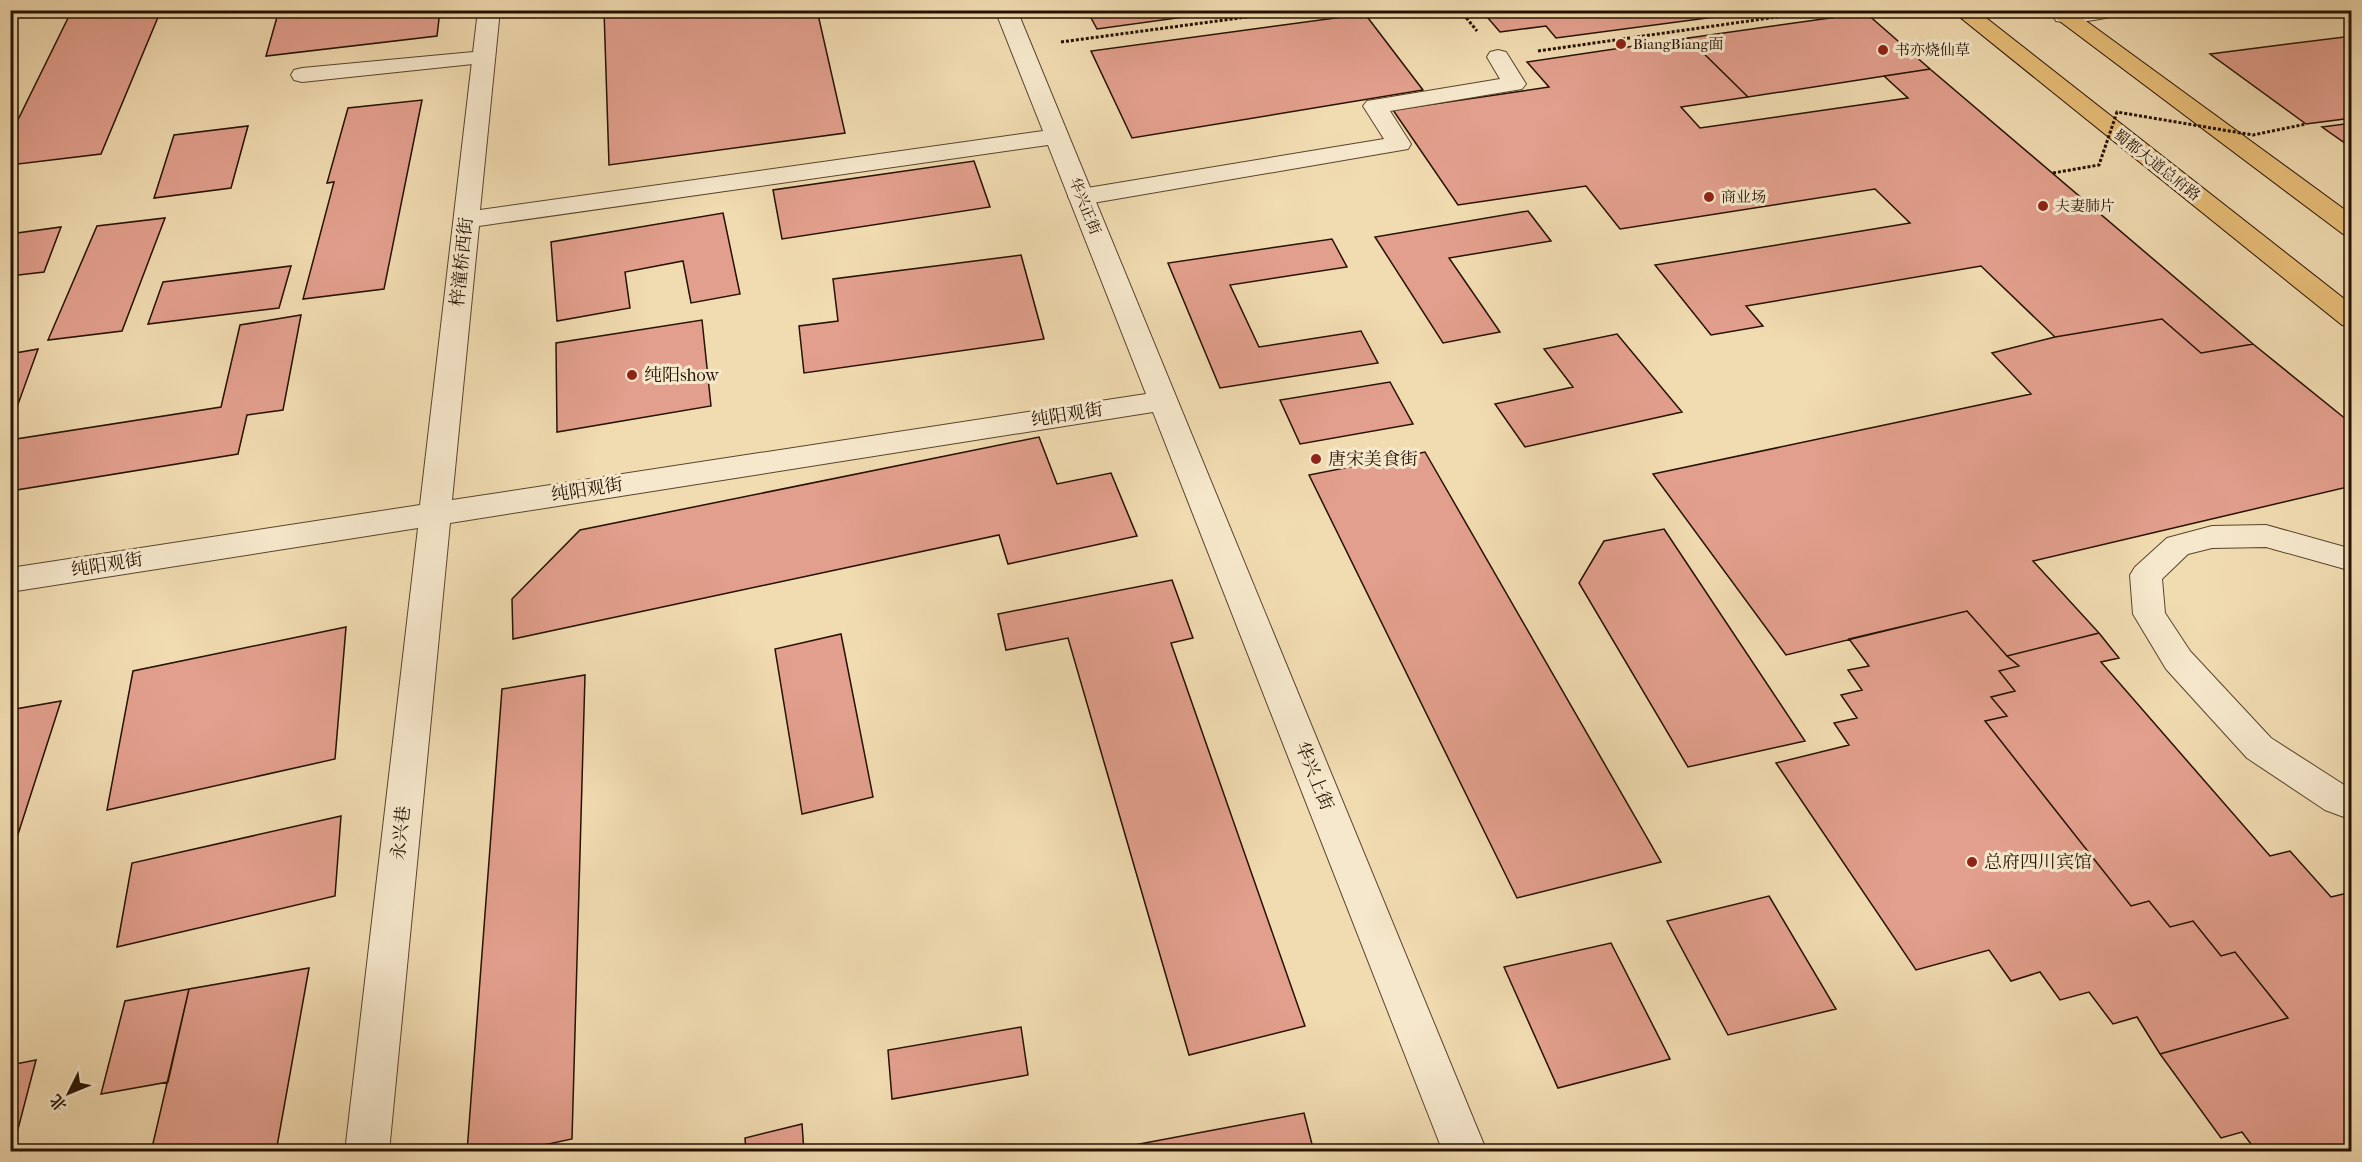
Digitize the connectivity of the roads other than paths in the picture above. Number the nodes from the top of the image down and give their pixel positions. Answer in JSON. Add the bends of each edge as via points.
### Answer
{"nodes":[{"id":1,"x":489,"y":10,"type":"edge"},
{"id":2,"x":1006,"y":10,"type":"edge"},
{"id":3,"x":1962,"y":10,"type":"edge"},
{"id":4,"x":2110,"y":10,"type":"edge"},
{"id":5,"x":2060,"y":13,"type":"edge"},
{"id":6,"x":484,"y":57,"type":"junction"},
{"id":7,"x":1498,"y":57,"type":"road end"},
{"id":8,"x":302,"y":75,"type":"dead end"},
{"id":9,"x":1057,"y":136,"type":"junction"},
{"id":10,"x":1081,"y":197,"type":"junction"},
{"id":11,"x":467,"y":220,"type":"junction"},
{"id":12,"x":2352,"y":228,"type":"edge"},
{"id":13,"x":2352,"y":319,"type":"edge"},
{"id":14,"x":1163,"y":400,"type":"junction"},
{"id":15,"x":435,"y":514,"type":"junction"},
{"id":16,"x":2352,"y":560,"type":"edge"},
{"id":17,"x":10,"y":580,"type":"edge"},
{"id":18,"x":2352,"y":805,"type":"edge"},
{"id":19,"x":367,"y":1152,"type":"edge"},
{"id":20,"x":1465,"y":1152,"type":"edge"}],
"edges":[{"from":1,"to":6,"type":"street","name":"梓潼桥西街"},
{"from":2,"to":9,"type":"street","name":"华兴正街"},
{"from":3,"to":13,"type":"main road","name":"蜀都大道总府路"},
{"from":4,"to":5,"type":"street"},
{"from":5,"to":12,"type":"main road"},
{"from":6,"to":8,"type":"lane"},
{"from":6,"to":11,"type":"street","name":"梓潼桥西街"},
{"from":7,"to":10,"type":"street","via":[[1514,84],[1375,106],[1399,144]]},
{"from":9,"to":10,"type":"street","name":"华兴正街"},
{"from":9,"to":11,"type":"street"},
{"from":10,"to":14,"type":"street","name":"华兴正街"},
{"from":11,"to":15,"type":"street","name":"梓潼桥西街"},
{"from":14,"to":15,"type":"street","name":"纯阳观街"},
{"from":14,"to":20,"type":"street","name":"华兴上街"},
{"from":15,"to":17,"type":"street","name":"纯阳观街"},
{"from":15,"to":19,"type":"street","name":"永兴巷"},
{"from":16,"to":18,"type":"lane","via":[[2266,536],[2211,537],[2178,546],[2146,575],[2149,614],[2178,660],[2259,748],[2338,800]]}]}
